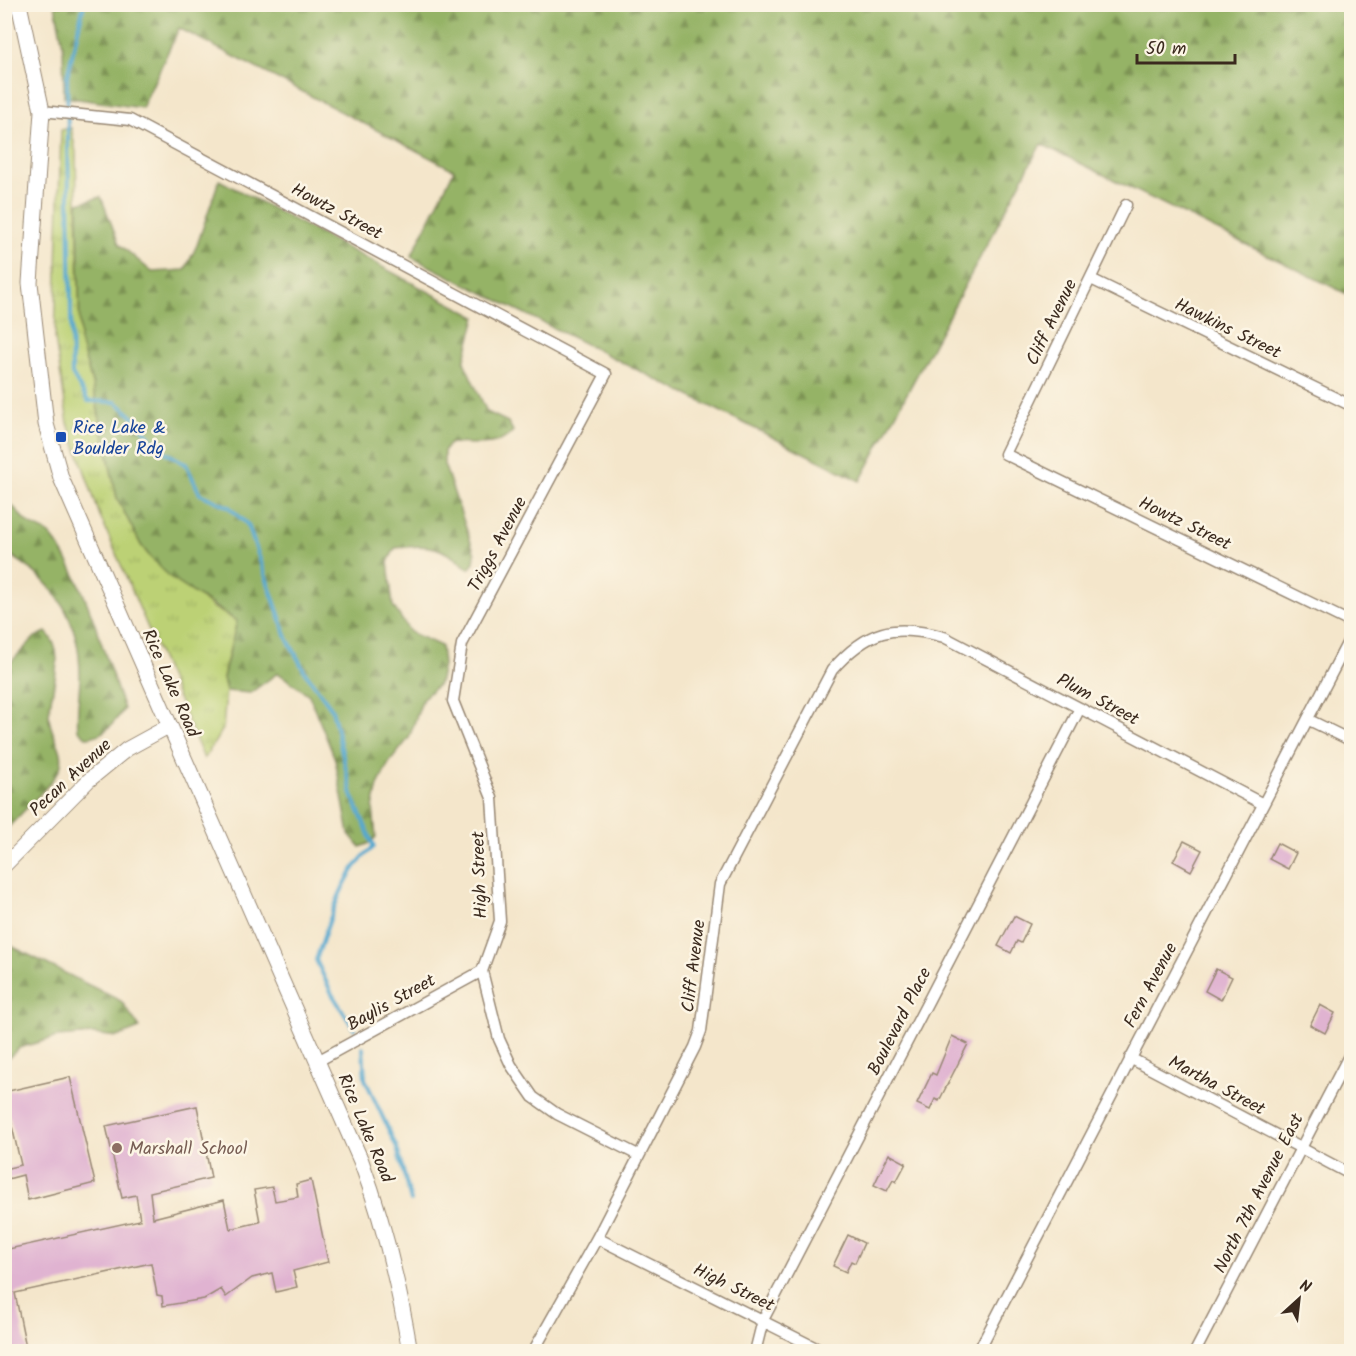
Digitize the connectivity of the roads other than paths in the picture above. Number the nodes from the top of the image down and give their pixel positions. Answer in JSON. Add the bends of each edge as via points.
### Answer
{"nodes":[{"id":1,"x":19,"y":4,"type":"edge"},
{"id":2,"x":42,"y":111,"type":"junction"},
{"id":3,"x":1126,"y":205,"type":"dead end"},
{"id":4,"x":1091,"y":279,"type":"junction"},
{"id":5,"x":606,"y":374,"type":"joint"},
{"id":6,"x":1352,"y":406,"type":"edge"},
{"id":7,"x":1005,"y":454,"type":"joint"},
{"id":8,"x":1352,"y":623,"type":"edge"},
{"id":9,"x":916,"y":629,"type":"joint"},
{"id":10,"x":1352,"y":634,"type":"edge"},
{"id":11,"x":1080,"y":708,"type":"junction"},
{"id":12,"x":1308,"y":720,"type":"junction"},
{"id":13,"x":169,"y":726,"type":"junction"},
{"id":14,"x":468,"y":736,"type":"joint"},
{"id":15,"x":1352,"y":741,"type":"edge"},
{"id":16,"x":1263,"y":804,"type":"junction"},
{"id":17,"x":4,"y":866,"type":"edge"},
{"id":18,"x":482,"y":971,"type":"junction"},
{"id":19,"x":1352,"y":1050,"type":"edge"},
{"id":20,"x":1130,"y":1058,"type":"junction"},
{"id":21,"x":316,"y":1062,"type":"junction"},
{"id":22,"x":1300,"y":1148,"type":"junction"},
{"id":23,"x":638,"y":1155,"type":"junction"},
{"id":24,"x":1352,"y":1175,"type":"edge"},
{"id":25,"x":597,"y":1238,"type":"junction"},
{"id":26,"x":763,"y":1320,"type":"junction"},
{"id":27,"x":410,"y":1352,"type":"edge"},
{"id":28,"x":533,"y":1352,"type":"edge"},
{"id":29,"x":755,"y":1352,"type":"edge"},
{"id":30,"x":824,"y":1352,"type":"edge"},
{"id":31,"x":978,"y":1352,"type":"edge"},
{"id":32,"x":1195,"y":1352,"type":"edge"}],
"edges":[{"from":1,"to":2,"type":"main road","name":"Rice Lake Road"},
{"from":2,"to":5,"type":"street","name":"Howtz Street","via":[[130,120]]},
{"from":2,"to":13,"type":"main road","name":"Rice Lake Road","via":[[30,283],[46,423],[61,478]]},
{"from":3,"to":4,"type":"street","name":"Cliff Avenue"},
{"from":4,"to":6,"type":"street","name":"Hawkins Street"},
{"from":4,"to":7,"type":"street","name":"Cliff Avenue"},
{"from":5,"to":14,"type":"street","name":"Triggs Avenue","via":[[462,644],[453,701]]},
{"from":7,"to":8,"type":"street","name":"Howtz Street"},
{"from":9,"to":11,"type":"street","name":"Plum Street","via":[[944,637]]},
{"from":9,"to":23,"type":"street","name":"Cliff Avenue","via":[[884,631],[864,640],[832,670],[720,884],[701,1031]]},
{"from":10,"to":12,"type":"street","name":"Fern Avenue"},
{"from":11,"to":16,"type":"street","name":"Plum Street"},
{"from":11,"to":26,"type":"street","name":"Boulevard Place"},
{"from":12,"to":15,"type":"street"},
{"from":12,"to":16,"type":"street","name":"Fern Avenue"},
{"from":13,"to":17,"type":"street","name":"Pecan Avenue","via":[[127,749],[89,780]]},
{"from":13,"to":21,"type":"main road","name":"Rice Lake Road"},
{"from":14,"to":18,"type":"street","name":"High Street","via":[[492,798],[500,921]]},
{"from":16,"to":20,"type":"street","name":"Fern Avenue"},
{"from":18,"to":21,"type":"street","name":"Baylis Street"},
{"from":18,"to":23,"type":"street","via":[[499,1039],[527,1090],[557,1114]]},
{"from":19,"to":22,"type":"street","name":"North 7th Avenue East"},
{"from":20,"to":22,"type":"street","name":"Martha Street"},
{"from":20,"to":31,"type":"street","name":"Fern Avenue"},
{"from":21,"to":27,"type":"main road","name":"Rice Lake Road","via":[[382,1218],[400,1289]]},
{"from":22,"to":24,"type":"street","name":"Martha Street"},
{"from":22,"to":32,"type":"street","name":"North 7th Avenue East"},
{"from":23,"to":25,"type":"street","name":"Cliff Avenue"},
{"from":25,"to":26,"type":"street","name":"High Street"},
{"from":25,"to":28,"type":"street","name":"Cliff Avenue"},
{"from":26,"to":29,"type":"street","name":"Boulevard Place"},
{"from":26,"to":30,"type":"street","name":"High Street"}]}
